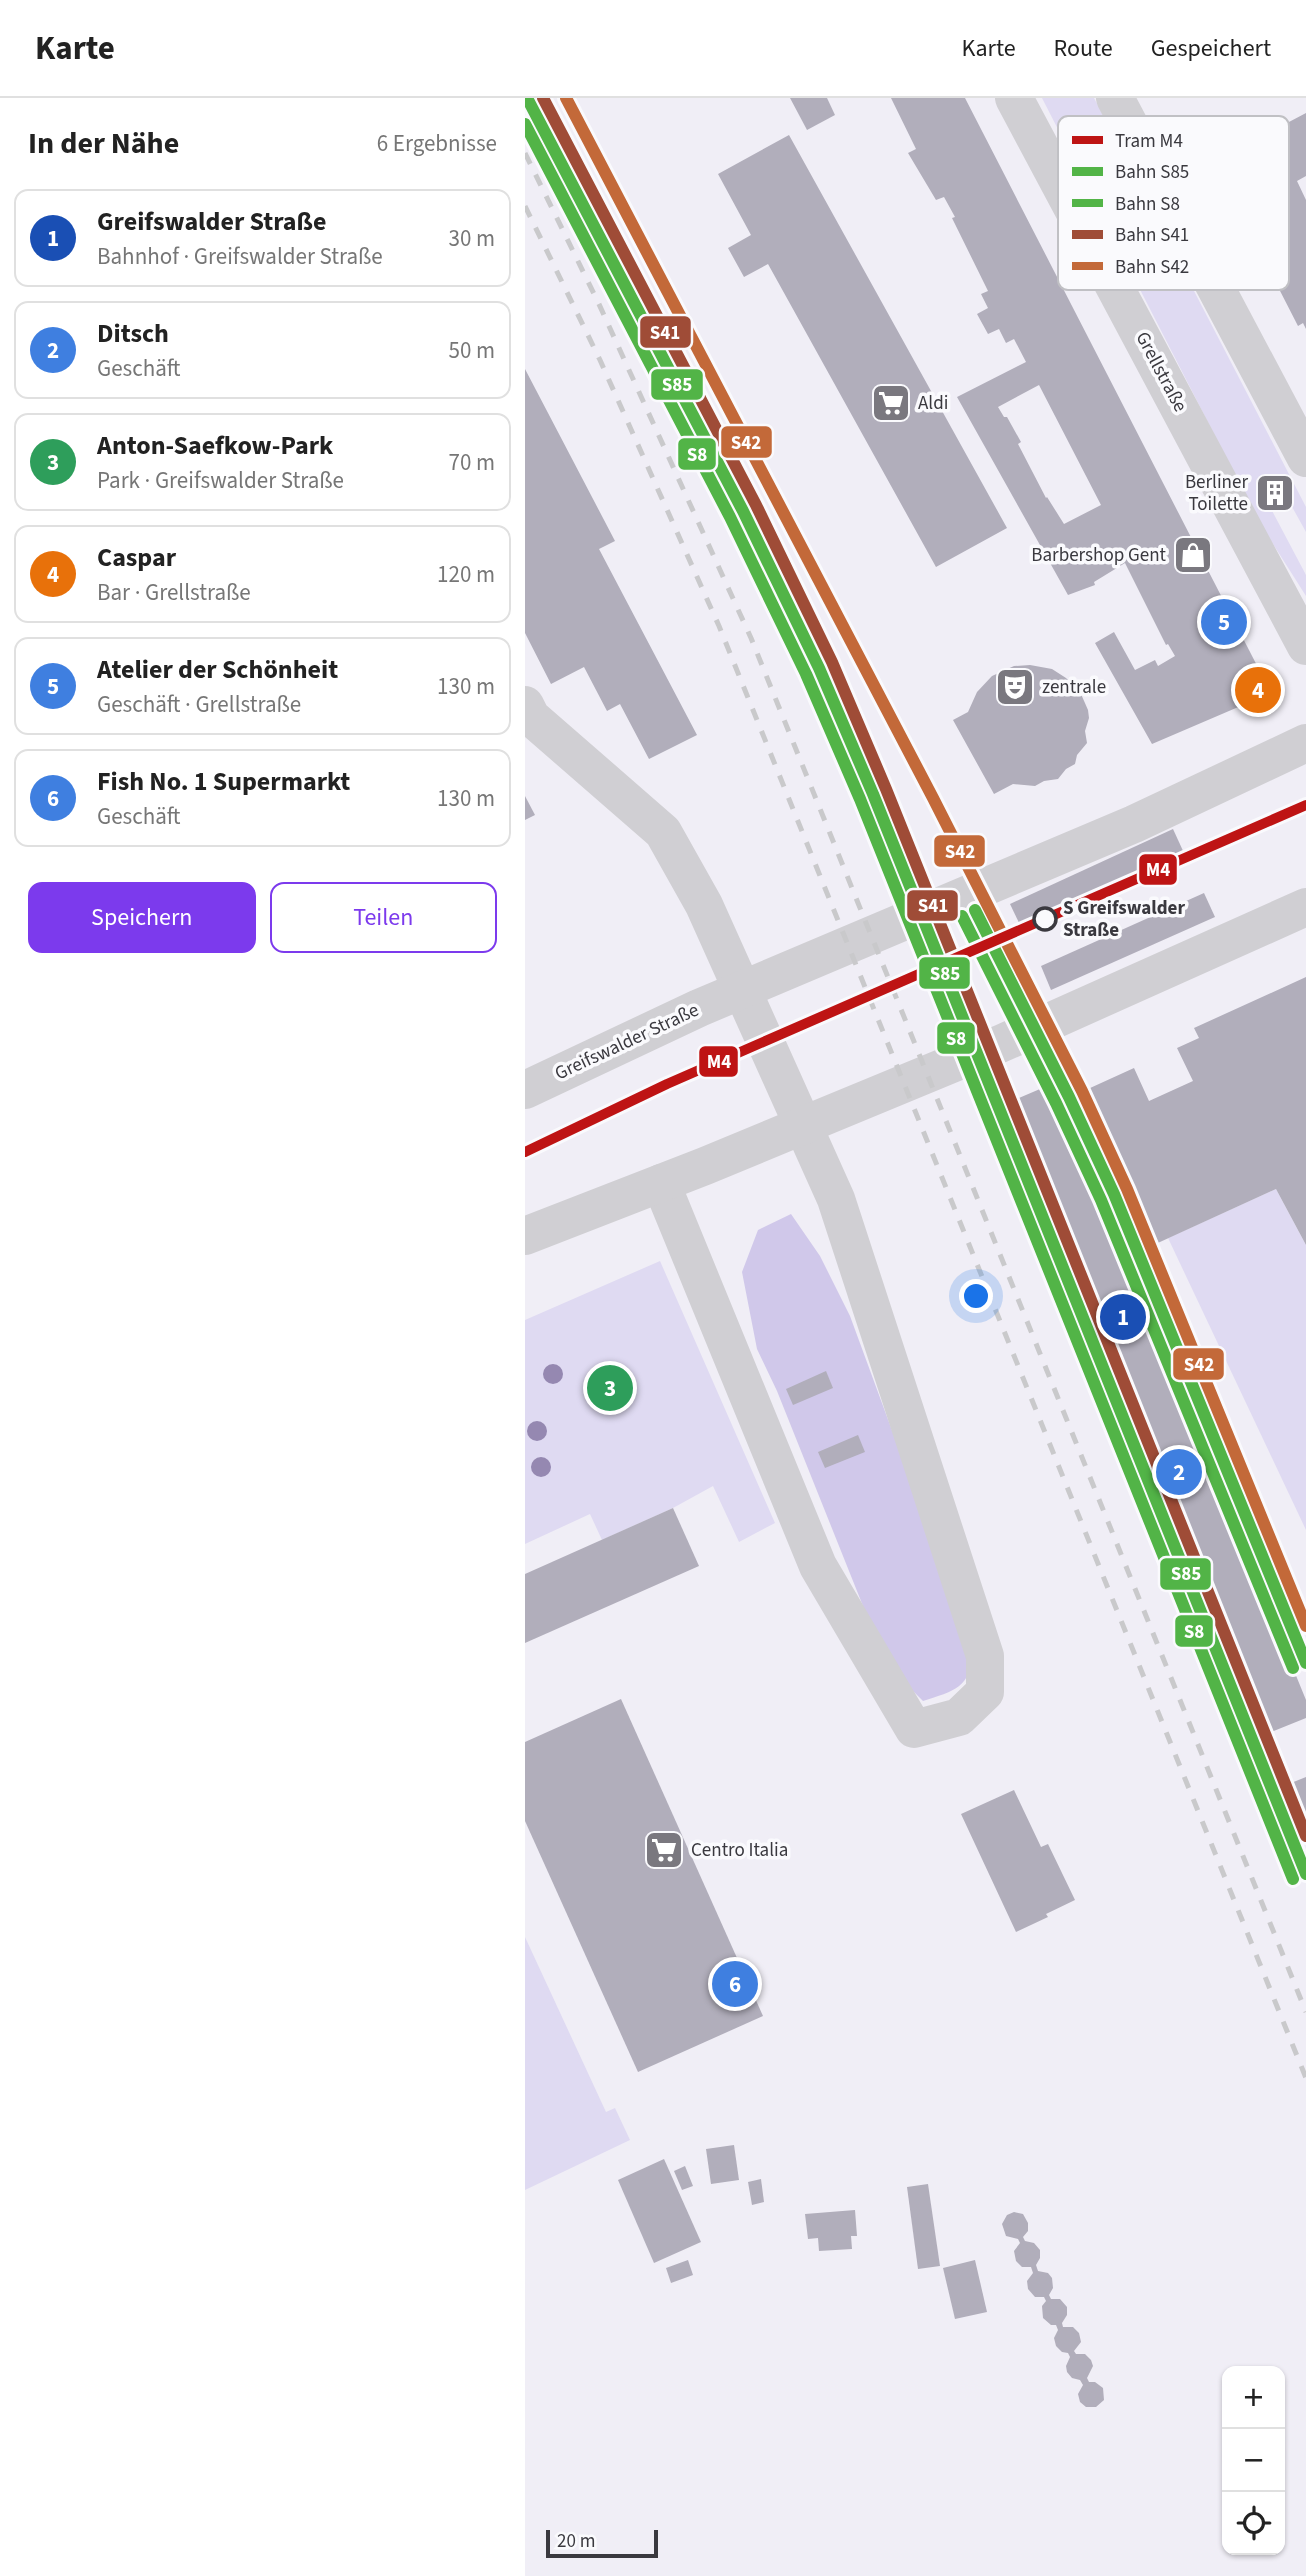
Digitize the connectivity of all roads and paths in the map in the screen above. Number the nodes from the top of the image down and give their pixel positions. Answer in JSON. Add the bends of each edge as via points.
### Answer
{"nodes":[{"id":1,"x":1014,"y":98,"type":"edge"},
{"id":2,"x":1115,"y":98,"type":"edge"},
{"id":3,"x":1125,"y":116,"type":"edge"},
{"id":4,"x":1058,"y":181,"type":"edge"},
{"id":5,"x":1116,"y":290,"type":"edge"},
{"id":6,"x":1217,"y":290,"type":"edge"},
{"id":7,"x":1306,"y":458,"type":"edge"},
{"id":8,"x":1306,"y":646,"type":"edge"},
{"id":9,"x":525,"y":705,"type":"edge"},
{"id":10,"x":1306,"y":743,"type":"edge"},
{"id":11,"x":1306,"y":907,"type":"edge"},
{"id":12,"x":525,"y":1090,"type":"edge"},
{"id":13,"x":661,"y":1183,"type":"junction"},
{"id":14,"x":525,"y":1236,"type":"edge"}],
"edges":[{"from":1,"to":4,"type":"main road","name":"Grellstraße"},
{"from":2,"to":3,"type":"main road"},
{"from":5,"to":8,"type":"main road","name":"Grellstraße"},
{"from":6,"to":7,"type":"main road"},
{"from":9,"to":13,"type":"main road","via":[[531,717],[663,832],[704,905],[836,1199],[985,1656],[985,1692],[959,1717],[914,1728],[818,1566]]},
{"from":10,"to":12,"type":"main road","name":"Greifswalder Straße","via":[[1134,824],[699,1008]]},
{"from":11,"to":13,"type":"main road","via":[[1000,1044]]},
{"from":13,"to":14,"type":"main road"}]}
